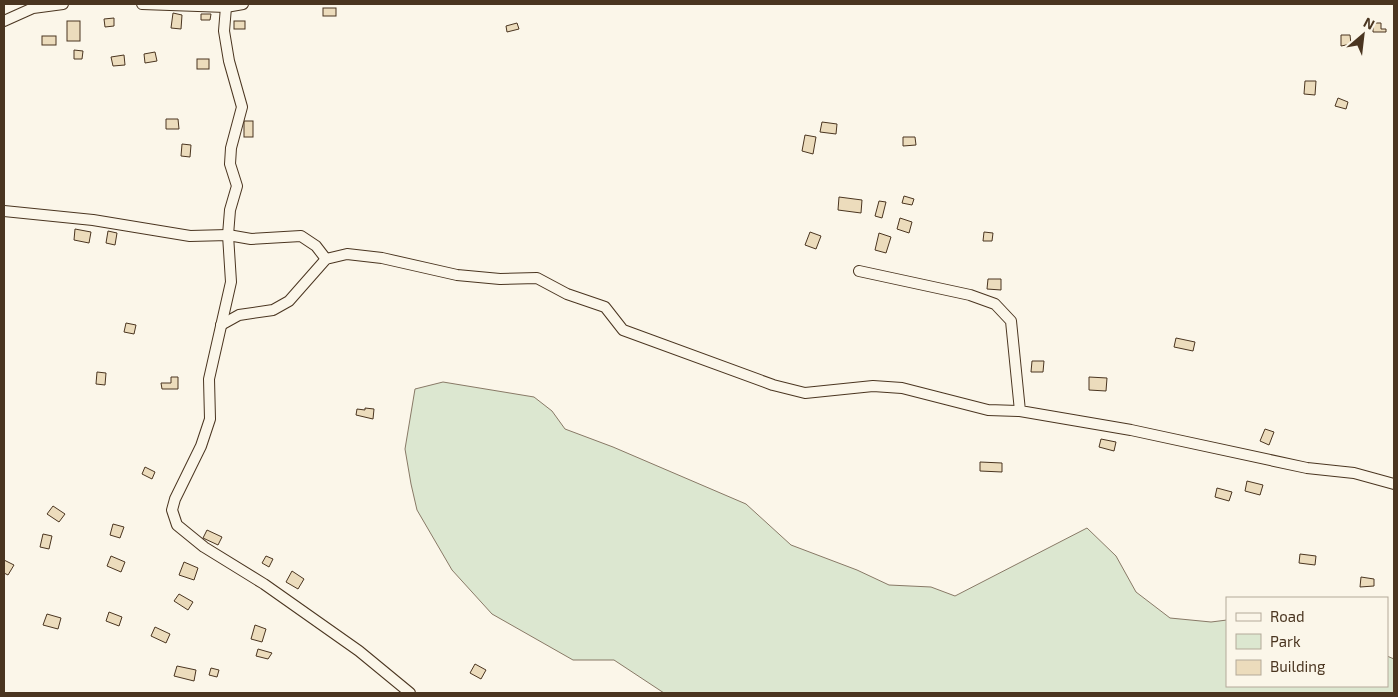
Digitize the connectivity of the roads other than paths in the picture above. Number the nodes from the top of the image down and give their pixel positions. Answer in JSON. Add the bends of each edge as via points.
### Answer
{"nodes":[{"id":1,"x":64,"y":4,"type":"edge"},
{"id":2,"x":142,"y":4,"type":"edge"},
{"id":3,"x":243,"y":4,"type":"edge"},
{"id":4,"x":226,"y":7,"type":"junction"},
{"id":5,"x":4,"y":21,"type":"edge"},
{"id":6,"x":4,"y":210,"type":"edge"},
{"id":7,"x":228,"y":235,"type":"junction"},
{"id":8,"x":326,"y":259,"type":"junction"},
{"id":9,"x":859,"y":271,"type":"dead end"},
{"id":10,"x":221,"y":325,"type":"junction"},
{"id":11,"x":1020,"y":411,"type":"junction"},
{"id":12,"x":1394,"y":484,"type":"edge"},
{"id":13,"x":410,"y":693,"type":"edge"}],
"edges":[{"from":1,"to":5,"type":"street","via":[[33,8]]},
{"from":2,"to":4,"type":"street"},
{"from":3,"to":4,"type":"street"},
{"from":4,"to":7,"type":"street","via":[[224,30],[242,107],[231,148],[230,164],[237,186],[230,210]]},
{"from":6,"to":7,"type":"street","via":[[190,236]]},
{"from":7,"to":8,"type":"street","via":[[252,239],[300,236],[316,246]]},
{"from":7,"to":10,"type":"street","via":[[231,282]]},
{"from":8,"to":10,"type":"street","via":[[289,302],[273,310],[239,315]]},
{"from":8,"to":11,"type":"street","via":[[347,254],[382,258],[458,275],[537,278],[567,294],[604,307],[623,330],[773,386],[805,393],[873,386],[902,388],[988,410]]},
{"from":9,"to":11,"type":"street","via":[[970,295],[995,304],[1011,321]]},
{"from":10,"to":13,"type":"street","via":[[209,379],[210,419],[201,446],[175,498],[172,510],[177,525],[204,547],[264,584],[359,651]]},
{"from":11,"to":12,"type":"street","via":[[1131,430],[1307,468],[1354,473]]}]}
